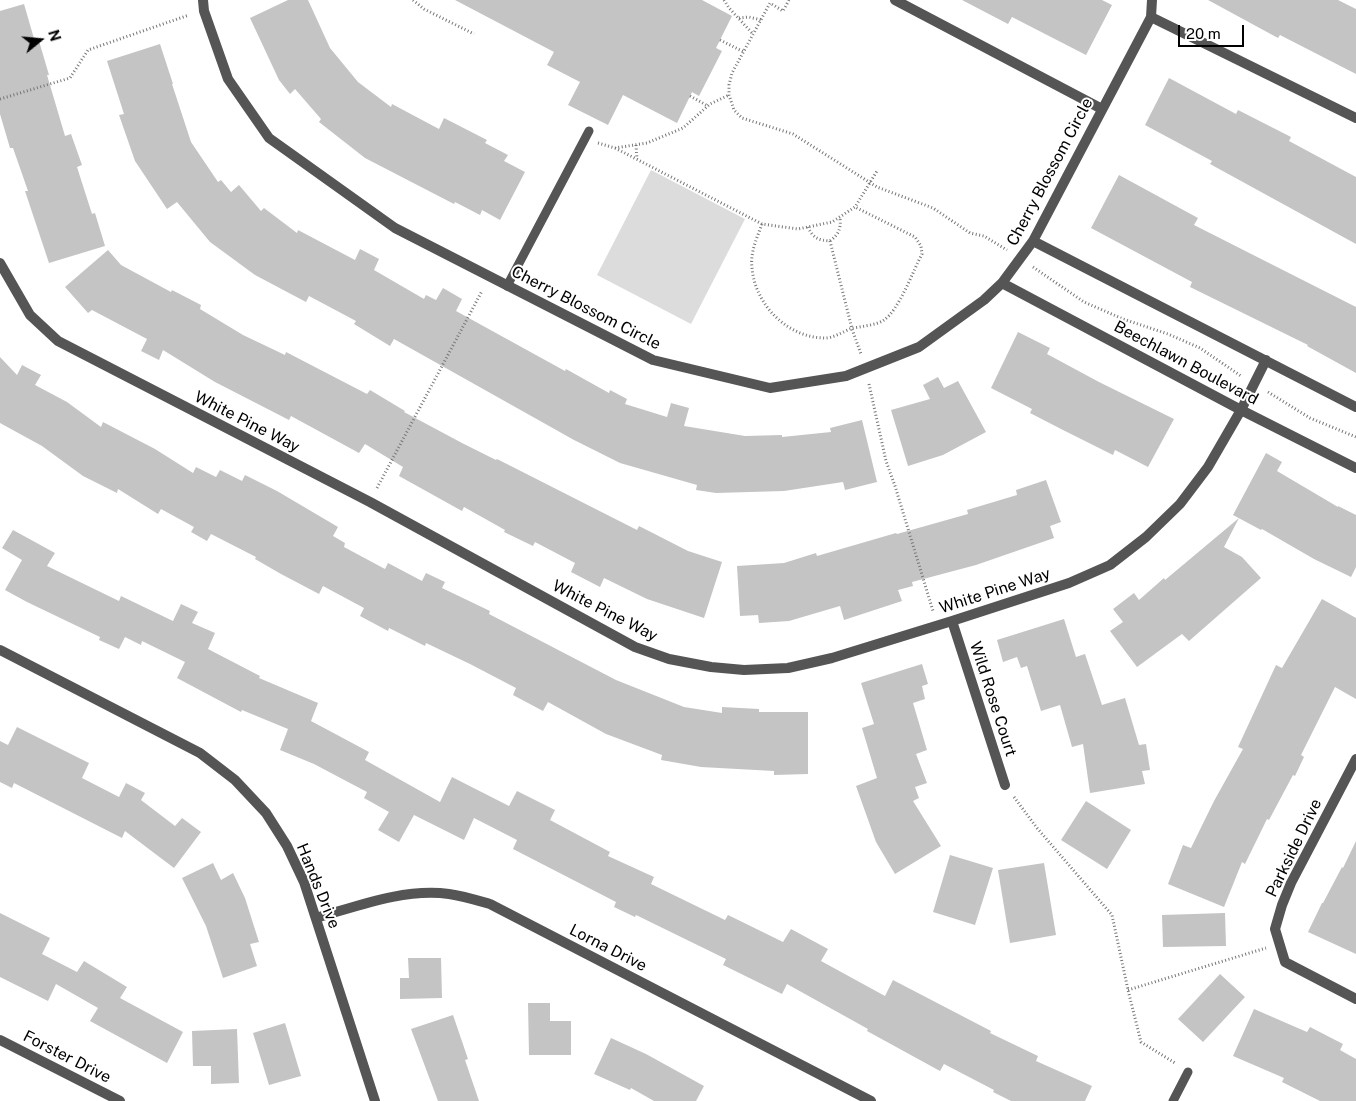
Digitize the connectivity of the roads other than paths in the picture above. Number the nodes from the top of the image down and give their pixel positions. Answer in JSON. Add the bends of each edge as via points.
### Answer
{"nodes":[{"id":1,"x":895,"y":0,"type":"edge"},
{"id":2,"x":1152,"y":0,"type":"edge"},
{"id":3,"x":204,"y":5,"type":"edge"},
{"id":4,"x":1151,"y":16,"type":"junction"},
{"id":5,"x":1102,"y":109,"type":"junction"},
{"id":6,"x":1356,"y":118,"type":"edge"},
{"id":7,"x":587,"y":135,"type":"road end"},
{"id":8,"x":1033,"y":241,"type":"junction"},
{"id":9,"x":0,"y":262,"type":"edge"},
{"id":10,"x":1002,"y":283,"type":"junction"},
{"id":11,"x":507,"y":286,"type":"junction"},
{"id":12,"x":1266,"y":360,"type":"junction"},
{"id":13,"x":1356,"y":407,"type":"edge"},
{"id":14,"x":1242,"y":410,"type":"junction"},
{"id":15,"x":1356,"y":468,"type":"edge"},
{"id":16,"x":952,"y":621,"type":"junction"},
{"id":17,"x":0,"y":650,"type":"edge"},
{"id":18,"x":1356,"y":759,"type":"edge"},
{"id":19,"x":1005,"y":785,"type":"road end"},
{"id":20,"x":316,"y":918,"type":"junction"},
{"id":21,"x":1356,"y":999,"type":"edge"},
{"id":22,"x":0,"y":1040,"type":"edge"},
{"id":23,"x":1188,"y":1072,"type":"road end"},
{"id":24,"x":120,"y":1101,"type":"edge"},
{"id":25,"x":375,"y":1101,"type":"edge"},
{"id":26,"x":871,"y":1101,"type":"edge"},
{"id":27,"x":1173,"y":1101,"type":"edge"}],
"edges":[{"from":1,"to":5,"type":"street"},
{"from":2,"to":4,"type":"street","name":"Cherry Blossom Circle"},
{"from":3,"to":11,"type":"street","name":"Cherry Blossom Circle","via":[[228,79],[269,138],[395,228]]},
{"from":4,"to":5,"type":"street","name":"Cherry Blossom Circle"},
{"from":4,"to":6,"type":"street"},
{"from":5,"to":8,"type":"street","name":"Cherry Blossom Circle"},
{"from":7,"to":11,"type":"lane"},
{"from":8,"to":10,"type":"street","name":"Cherry Blossom Circle"},
{"from":8,"to":12,"type":"street"},
{"from":9,"to":16,"type":"street","name":"White Pine Way","via":[[30,315],[58,341],[370,502],[635,647],[669,659],[711,667],[744,670],[788,668],[832,658]]},
{"from":10,"to":11,"type":"street","name":"Cherry Blossom Circle","via":[[919,347],[846,376],[770,388],[653,360]]},
{"from":10,"to":14,"type":"street","name":"Beechlawn Boulevard"},
{"from":12,"to":13,"type":"street"},
{"from":12,"to":14,"type":"street","name":"White Pine Way"},
{"from":14,"to":15,"type":"street","name":"Beechlawn Boulevard"},
{"from":14,"to":16,"type":"street","name":"White Pine Way","via":[[1208,467],[1180,504],[1146,537],[1110,565],[1069,583]]},
{"from":16,"to":19,"type":"street","name":"Wild Rose Court"},
{"from":17,"to":20,"type":"street","name":"Hands Drive","via":[[200,753],[235,780],[266,813],[287,846]]},
{"from":18,"to":21,"type":"street","name":"Parkside Drive","via":[[1291,882],[1275,929],[1285,962]]},
{"from":20,"to":25,"type":"street","name":"Hands Drive"},
{"from":20,"to":26,"type":"street","name":"Lorna Drive","via":[[392,897],[421,893],[448,893],[482,902]]},
{"from":22,"to":24,"type":"street","name":"Forster Drive"},
{"from":23,"to":27,"type":"lane"}]}
